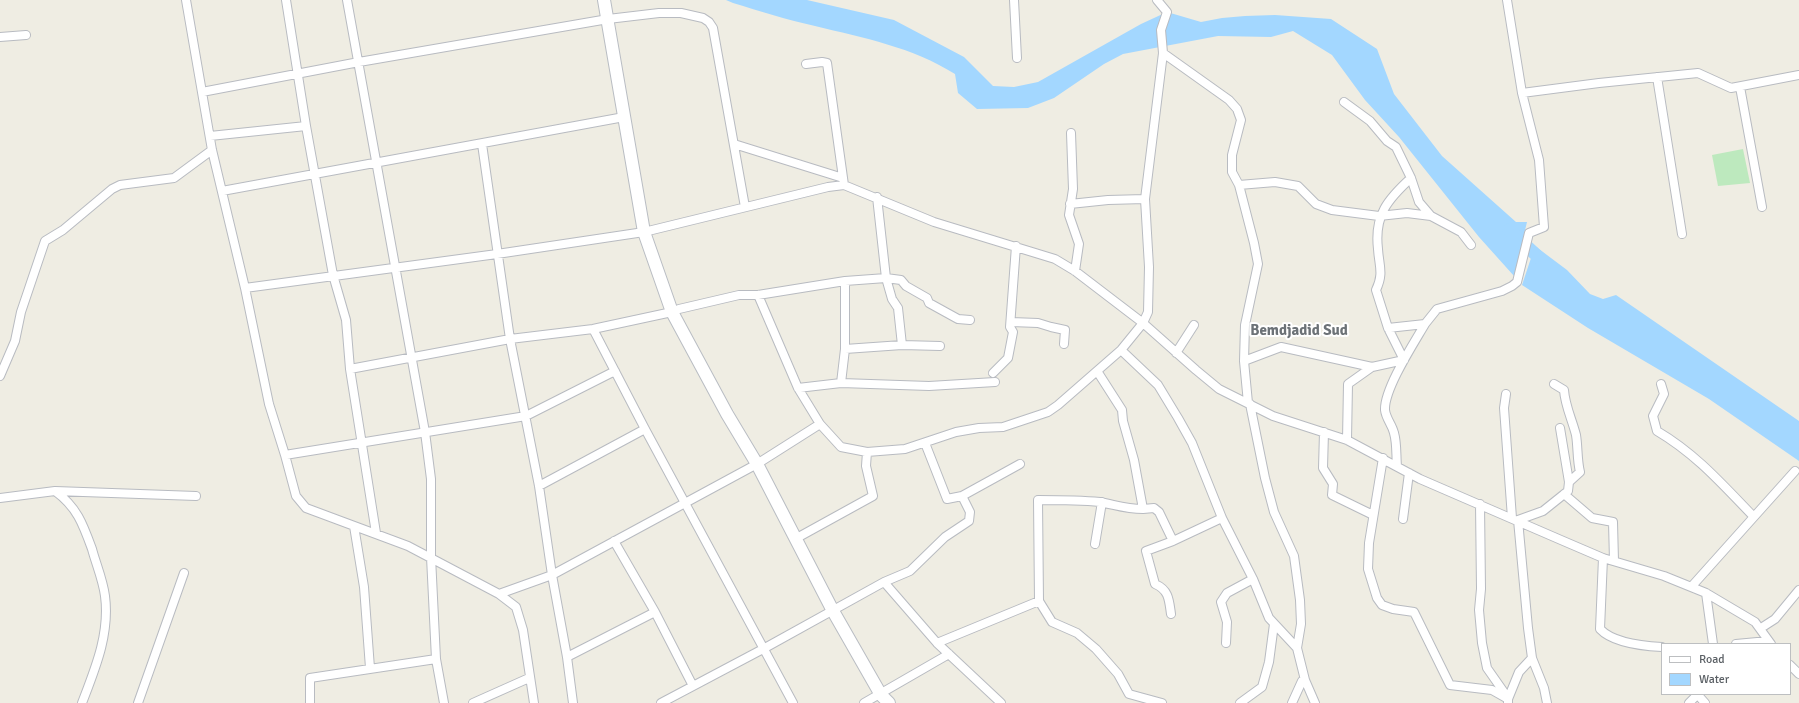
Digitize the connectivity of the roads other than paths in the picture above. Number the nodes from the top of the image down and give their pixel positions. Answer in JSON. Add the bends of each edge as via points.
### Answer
{"nodes":[{"id":1,"x":186,"y":0,"type":"edge"},
{"id":2,"x":286,"y":0,"type":"edge"},
{"id":3,"x":347,"y":0,"type":"edge"},
{"id":4,"x":604,"y":0,"type":"edge"},
{"id":5,"x":1014,"y":0,"type":"edge"},
{"id":6,"x":1157,"y":0,"type":"edge"},
{"id":7,"x":1507,"y":0,"type":"edge"},
{"id":8,"x":608,"y":19,"type":"junction"},
{"id":9,"x":26,"y":35,"type":"dead end"},
{"id":10,"x":0,"y":37,"type":"edge"},
{"id":11,"x":1163,"y":53,"type":"junction"},
{"id":12,"x":1017,"y":58,"type":"dead end"},
{"id":13,"x":359,"y":62,"type":"junction"},
{"id":14,"x":806,"y":64,"type":"dead end"},
{"id":15,"x":298,"y":74,"type":"junction"},
{"id":16,"x":1799,"y":75,"type":"edge"},
{"id":17,"x":1657,"y":77,"type":"junction"},
{"id":18,"x":1740,"y":87,"type":"junction"},
{"id":19,"x":202,"y":92,"type":"junction"},
{"id":20,"x":1522,"y":93,"type":"junction"},
{"id":21,"x":1344,"y":102,"type":"dead end"},
{"id":22,"x":624,"y":117,"type":"junction"},
{"id":23,"x":306,"y":126,"type":"junction"},
{"id":24,"x":1071,"y":133,"type":"dead end"},
{"id":25,"x":210,"y":136,"type":"junction"},
{"id":26,"x":482,"y":144,"type":"junction"},
{"id":27,"x":734,"y":144,"type":"junction"},
{"id":28,"x":212,"y":150,"type":"junction"},
{"id":29,"x":377,"y":162,"type":"junction"},
{"id":30,"x":315,"y":173,"type":"junction"},
{"id":31,"x":1411,"y":178,"type":"junction"},
{"id":32,"x":844,"y":181,"type":"junction"},
{"id":33,"x":1239,"y":185,"type":"junction"},
{"id":34,"x":222,"y":191,"type":"junction"},
{"id":35,"x":877,"y":197,"type":"junction"},
{"id":36,"x":1145,"y":199,"type":"junction"},
{"id":37,"x":1070,"y":204,"type":"junction"},
{"id":38,"x":745,"y":207,"type":"junction"},
{"id":39,"x":1762,"y":208,"type":"dead end"},
{"id":40,"x":1380,"y":216,"type":"junction"},
{"id":41,"x":1430,"y":216,"type":"junction"},
{"id":42,"x":644,"y":232,"type":"junction"},
{"id":43,"x":1682,"y":234,"type":"dead end"},
{"id":44,"x":1471,"y":245,"type":"dead end"},
{"id":45,"x":1016,"y":246,"type":"junction"},
{"id":46,"x":496,"y":254,"type":"junction"},
{"id":47,"x":396,"y":267,"type":"junction"},
{"id":48,"x":1075,"y":271,"type":"junction"},
{"id":49,"x":333,"y":276,"type":"junction"},
{"id":50,"x":886,"y":278,"type":"junction"},
{"id":51,"x":845,"y":281,"type":"junction"},
{"id":52,"x":245,"y":288,"type":"junction"},
{"id":53,"x":758,"y":295,"type":"junction"},
{"id":54,"x":672,"y":312,"type":"junction"},
{"id":55,"x":970,"y":320,"type":"dead end"},
{"id":56,"x":1011,"y":322,"type":"junction"},
{"id":57,"x":1143,"y":323,"type":"junction"},
{"id":58,"x":1425,"y":324,"type":"junction"},
{"id":59,"x":1194,"y":326,"type":"dead end"},
{"id":60,"x":593,"y":328,"type":"junction"},
{"id":61,"x":1388,"y":328,"type":"junction"},
{"id":62,"x":510,"y":339,"type":"junction"},
{"id":63,"x":1064,"y":344,"type":"dead end"},
{"id":64,"x":902,"y":345,"type":"junction"},
{"id":65,"x":940,"y":346,"type":"dead end"},
{"id":66,"x":844,"y":349,"type":"junction"},
{"id":67,"x":1121,"y":350,"type":"junction"},
{"id":68,"x":1176,"y":353,"type":"junction"},
{"id":69,"x":412,"y":357,"type":"junction"},
{"id":70,"x":1404,"y":360,"type":"junction"},
{"id":71,"x":1244,"y":361,"type":"junction"},
{"id":72,"x":1372,"y":367,"type":"junction"},
{"id":73,"x":350,"y":368,"type":"junction"},
{"id":74,"x":615,"y":371,"type":"junction"},
{"id":75,"x":1097,"y":371,"type":"junction"},
{"id":76,"x":993,"y":372,"type":"dead end"},
{"id":77,"x":0,"y":376,"type":"edge"},
{"id":78,"x":995,"y":382,"type":"dead end"},
{"id":79,"x":841,"y":383,"type":"junction"},
{"id":80,"x":1554,"y":384,"type":"dead end"},
{"id":81,"x":1661,"y":384,"type":"dead end"},
{"id":82,"x":798,"y":388,"type":"junction"},
{"id":83,"x":1506,"y":394,"type":"dead end"},
{"id":84,"x":1249,"y":403,"type":"junction"},
{"id":85,"x":526,"y":416,"type":"junction"},
{"id":86,"x":820,"y":424,"type":"junction"},
{"id":87,"x":1560,"y":428,"type":"dead end"},
{"id":88,"x":645,"y":430,"type":"junction"},
{"id":89,"x":425,"y":432,"type":"junction"},
{"id":90,"x":1324,"y":432,"type":"junction"},
{"id":91,"x":1347,"y":440,"type":"junction"},
{"id":92,"x":925,"y":443,"type":"junction"},
{"id":93,"x":362,"y":444,"type":"junction"},
{"id":94,"x":867,"y":452,"type":"junction"},
{"id":95,"x":285,"y":455,"type":"junction"},
{"id":96,"x":1383,"y":458,"type":"junction"},
{"id":97,"x":757,"y":464,"type":"junction"},
{"id":98,"x":1020,"y":464,"type":"dead end"},
{"id":99,"x":1397,"y":466,"type":"junction"},
{"id":100,"x":1795,"y":471,"type":"dead end"},
{"id":101,"x":1409,"y":473,"type":"junction"},
{"id":102,"x":1569,"y":482,"type":"junction"},
{"id":103,"x":539,"y":486,"type":"junction"},
{"id":104,"x":55,"y":491,"type":"junction"},
{"id":105,"x":1564,"y":494,"type":"junction"},
{"id":106,"x":196,"y":496,"type":"dead end"},
{"id":107,"x":962,"y":496,"type":"junction"},
{"id":108,"x":0,"y":498,"type":"edge"},
{"id":109,"x":684,"y":502,"type":"junction"},
{"id":110,"x":1102,"y":502,"type":"junction"},
{"id":111,"x":1480,"y":504,"type":"junction"},
{"id":112,"x":1144,"y":509,"type":"junction"},
{"id":113,"x":1373,"y":515,"type":"junction"},
{"id":114,"x":1753,"y":516,"type":"junction"},
{"id":115,"x":1222,"y":518,"type":"junction"},
{"id":116,"x":1404,"y":519,"type":"dead end"},
{"id":117,"x":1515,"y":519,"type":"junction"},
{"id":118,"x":354,"y":526,"type":"junction"},
{"id":119,"x":376,"y":533,"type":"junction"},
{"id":120,"x":795,"y":539,"type":"junction"},
{"id":121,"x":614,"y":541,"type":"junction"},
{"id":122,"x":1173,"y":541,"type":"junction"},
{"id":123,"x":1095,"y":544,"type":"dead end"},
{"id":124,"x":431,"y":557,"type":"junction"},
{"id":125,"x":1603,"y":558,"type":"junction"},
{"id":126,"x":1614,"y":561,"type":"junction"},
{"id":127,"x":184,"y":573,"type":"dead end"},
{"id":128,"x":552,"y":575,"type":"junction"},
{"id":129,"x":1253,"y":579,"type":"junction"},
{"id":130,"x":884,"y":582,"type":"junction"},
{"id":131,"x":1692,"y":586,"type":"junction"},
{"id":132,"x":1799,"y":590,"type":"edge"},
{"id":133,"x":1706,"y":593,"type":"junction"},
{"id":134,"x":499,"y":594,"type":"junction"},
{"id":135,"x":1039,"y":601,"type":"junction"},
{"id":136,"x":833,"y":611,"type":"junction"},
{"id":137,"x":655,"y":612,"type":"junction"},
{"id":138,"x":1171,"y":614,"type":"dead end"},
{"id":139,"x":1274,"y":624,"type":"junction"},
{"id":140,"x":1761,"y":628,"type":"junction"},
{"id":141,"x":1769,"y":642,"type":"edge"},
{"id":142,"x":937,"y":643,"type":"junction"},
{"id":143,"x":1226,"y":643,"type":"dead end"},
{"id":144,"x":1713,"y":643,"type":"edge"},
{"id":145,"x":1752,"y":643,"type":"edge"},
{"id":146,"x":1661,"y":647,"type":"edge"},
{"id":147,"x":1296,"y":648,"type":"junction"},
{"id":148,"x":763,"y":649,"type":"junction"},
{"id":149,"x":949,"y":654,"type":"junction"},
{"id":150,"x":567,"y":657,"type":"junction"},
{"id":151,"x":1532,"y":658,"type":"junction"},
{"id":152,"x":436,"y":659,"type":"junction"},
{"id":153,"x":1791,"y":666,"type":"edge"},
{"id":154,"x":370,"y":668,"type":"junction"},
{"id":155,"x":1799,"y":674,"type":"edge"},
{"id":156,"x":529,"y":678,"type":"junction"},
{"id":157,"x":1305,"y":680,"type":"junction"},
{"id":158,"x":693,"y":686,"type":"junction"},
{"id":159,"x":1697,"y":695,"type":"edge"},
{"id":160,"x":885,"y":699,"type":"edge"},
{"id":161,"x":1509,"y":702,"type":"edge"},
{"id":162,"x":82,"y":703,"type":"edge"},
{"id":163,"x":138,"y":703,"type":"edge"},
{"id":164,"x":310,"y":703,"type":"edge"},
{"id":165,"x":444,"y":703,"type":"edge"},
{"id":166,"x":473,"y":703,"type":"edge"},
{"id":167,"x":534,"y":703,"type":"edge"},
{"id":168,"x":573,"y":703,"type":"edge"},
{"id":169,"x":661,"y":703,"type":"edge"},
{"id":170,"x":793,"y":703,"type":"edge"},
{"id":171,"x":864,"y":703,"type":"edge"},
{"id":172,"x":1000,"y":703,"type":"edge"},
{"id":173,"x":1162,"y":703,"type":"edge"},
{"id":174,"x":1240,"y":703,"type":"edge"},
{"id":175,"x":1292,"y":703,"type":"edge"},
{"id":176,"x":1315,"y":703,"type":"edge"},
{"id":177,"x":1547,"y":703,"type":"edge"},
{"id":178,"x":1689,"y":703,"type":"edge"},
{"id":179,"x":1705,"y":703,"type":"edge"}],
"edges":[{"from":1,"to":19,"type":"street"},
{"from":2,"to":15,"type":"street"},
{"from":3,"to":13,"type":"street"},
{"from":4,"to":8,"type":"street"},
{"from":5,"to":12,"type":"street"},
{"from":6,"to":11,"type":"street","via":[[1167,12],[1161,30]]},
{"from":7,"to":20,"type":"street"},
{"from":8,"to":13,"type":"street"},
{"from":8,"to":22,"type":"street"},
{"from":8,"to":27,"type":"street","via":[[681,13],[709,22],[713,28]]},
{"from":9,"to":10,"type":"street"},
{"from":11,"to":33,"type":"street","via":[[1229,100],[1237,109],[1241,120],[1232,155],[1232,172]]},
{"from":11,"to":36,"type":"street"},
{"from":13,"to":15,"type":"street"},
{"from":13,"to":29,"type":"street"},
{"from":14,"to":32,"type":"street","via":[[827,63]]},
{"from":15,"to":19,"type":"street"},
{"from":15,"to":23,"type":"street"},
{"from":16,"to":18,"type":"street"},
{"from":17,"to":18,"type":"street","via":[[1698,73],[1731,88]]},
{"from":17,"to":20,"type":"street"},
{"from":17,"to":43,"type":"street"},
{"from":18,"to":39,"type":"street"},
{"from":19,"to":25,"type":"street"},
{"from":20,"to":58,"type":"street","via":[[1539,160],[1544,227],[1529,233],[1516,282],[1512,286],[1438,309]]},
{"from":21,"to":31,"type":"street","via":[[1370,121],[1387,141],[1396,147]]},
{"from":22,"to":26,"type":"street"},
{"from":22,"to":42,"type":"street"},
{"from":23,"to":25,"type":"street"},
{"from":23,"to":30,"type":"street"},
{"from":24,"to":37,"type":"street","via":[[1073,189]]},
{"from":25,"to":28,"type":"street"},
{"from":26,"to":29,"type":"street"},
{"from":26,"to":46,"type":"street"},
{"from":27,"to":32,"type":"street"},
{"from":27,"to":38,"type":"street"},
{"from":28,"to":34,"type":"street"},
{"from":28,"to":77,"type":"street","via":[[174,178],[120,185],[112,189],[63,230],[45,241],[21,312],[15,341]]},
{"from":29,"to":30,"type":"street"},
{"from":29,"to":47,"type":"street"},
{"from":30,"to":34,"type":"street"},
{"from":30,"to":49,"type":"street"},
{"from":31,"to":40,"type":"street","via":[[1394,194]]},
{"from":31,"to":41,"type":"street","via":[[1419,202]]},
{"from":32,"to":35,"type":"street"},
{"from":32,"to":38,"type":"street"},
{"from":33,"to":40,"type":"street","via":[[1275,182],[1298,186],[1316,204],[1332,210]]},
{"from":33,"to":71,"type":"street","via":[[1258,264],[1245,325]]},
{"from":34,"to":52,"type":"street"},
{"from":35,"to":45,"type":"street","via":[[934,222]]},
{"from":35,"to":50,"type":"street"},
{"from":36,"to":37,"type":"street"},
{"from":36,"to":57,"type":"street","via":[[1148,312]]},
{"from":37,"to":48,"type":"street","via":[[1069,215],[1079,244]]},
{"from":38,"to":42,"type":"street"},
{"from":40,"to":41,"type":"street","via":[[1407,213]]},
{"from":40,"to":61,"type":"street","via":[[1377,248],[1382,272],[1376,290]]},
{"from":41,"to":44,"type":"street","via":[[1461,232]]},
{"from":42,"to":46,"type":"street"},
{"from":42,"to":54,"type":"street"},
{"from":45,"to":48,"type":"street","via":[[1055,259]]},
{"from":45,"to":56,"type":"street"},
{"from":46,"to":47,"type":"street"},
{"from":46,"to":62,"type":"street"},
{"from":47,"to":49,"type":"street"},
{"from":47,"to":69,"type":"street"},
{"from":48,"to":57,"type":"street"},
{"from":49,"to":52,"type":"street"},
{"from":49,"to":73,"type":"street","via":[[346,320]]},
{"from":50,"to":51,"type":"street"},
{"from":50,"to":55,"type":"street","via":[[901,280],[906,286],[927,298],[929,304],[958,319]]},
{"from":50,"to":64,"type":"street","via":[[892,299],[898,308]]},
{"from":51,"to":53,"type":"street"},
{"from":51,"to":66,"type":"street"},
{"from":52,"to":95,"type":"street","via":[[268,404]]},
{"from":53,"to":54,"type":"street","via":[[739,295]]},
{"from":53,"to":82,"type":"street"},
{"from":54,"to":60,"type":"street"},
{"from":54,"to":97,"type":"street"},
{"from":56,"to":63,"type":"street","via":[[1038,323],[1065,330]]},
{"from":56,"to":76,"type":"street","via":[[1013,332],[1008,358]]},
{"from":57,"to":67,"type":"street"},
{"from":57,"to":68,"type":"street"},
{"from":58,"to":61,"type":"street"},
{"from":58,"to":70,"type":"street"},
{"from":59,"to":68,"type":"street"},
{"from":60,"to":62,"type":"street"},
{"from":60,"to":74,"type":"street"},
{"from":61,"to":70,"type":"street"},
{"from":62,"to":69,"type":"street"},
{"from":62,"to":85,"type":"street"},
{"from":64,"to":65,"type":"street"},
{"from":64,"to":66,"type":"street"},
{"from":66,"to":79,"type":"street"},
{"from":67,"to":75,"type":"street"},
{"from":67,"to":115,"type":"street","via":[[1158,385],[1178,418],[1192,443]]},
{"from":68,"to":84,"type":"street","via":[[1219,389]]},
{"from":69,"to":73,"type":"street"},
{"from":69,"to":89,"type":"street"},
{"from":70,"to":72,"type":"street"},
{"from":70,"to":99,"type":"street","via":[[1385,408],[1386,417],[1394,431]]},
{"from":71,"to":72,"type":"street","via":[[1281,347]]},
{"from":71,"to":84,"type":"street"},
{"from":72,"to":91,"type":"street","via":[[1348,384]]},
{"from":73,"to":93,"type":"street"},
{"from":74,"to":85,"type":"street"},
{"from":74,"to":88,"type":"street"},
{"from":75,"to":92,"type":"street","via":[[1048,412],[1003,427],[956,432]]},
{"from":75,"to":112,"type":"street","via":[[1122,410]]},
{"from":78,"to":79,"type":"street","via":[[929,386]]},
{"from":79,"to":82,"type":"street"},
{"from":80,"to":102,"type":"street","via":[[1564,390],[1565,402],[1576,436],[1580,472]]},
{"from":81,"to":114,"type":"street","via":[[1664,394],[1653,416],[1657,431],[1701,462]]},
{"from":82,"to":86,"type":"street"},
{"from":83,"to":117,"type":"street","via":[[1504,408]]},
{"from":84,"to":90,"type":"street","via":[[1274,416]]},
{"from":84,"to":147,"type":"street","via":[[1274,512],[1294,556],[1301,616]]},
{"from":85,"to":89,"type":"street"},
{"from":85,"to":103,"type":"street"},
{"from":86,"to":94,"type":"street","via":[[841,447]]},
{"from":86,"to":97,"type":"street"},
{"from":87,"to":102,"type":"street"},
{"from":88,"to":103,"type":"street"},
{"from":88,"to":109,"type":"street"},
{"from":89,"to":93,"type":"street"},
{"from":89,"to":124,"type":"street","via":[[431,478]]},
{"from":90,"to":91,"type":"street"},
{"from":90,"to":113,"type":"street","via":[[1323,468],[1333,484],[1332,495]]},
{"from":91,"to":96,"type":"street"},
{"from":92,"to":94,"type":"street","via":[[905,449]]},
{"from":92,"to":107,"type":"street","via":[[947,499]]},
{"from":93,"to":95,"type":"street"},
{"from":93,"to":119,"type":"street"},
{"from":94,"to":120,"type":"street","via":[[866,466],[873,496]]},
{"from":95,"to":118,"type":"street","via":[[296,496],[306,508]]},
{"from":96,"to":99,"type":"street"},
{"from":96,"to":113,"type":"street"},
{"from":97,"to":109,"type":"street"},
{"from":97,"to":120,"type":"street"},
{"from":98,"to":107,"type":"street"},
{"from":99,"to":101,"type":"street"},
{"from":100,"to":114,"type":"street"},
{"from":101,"to":111,"type":"street"},
{"from":101,"to":116,"type":"street"},
{"from":102,"to":105,"type":"street","via":[[1568,491]]},
{"from":103,"to":128,"type":"street"},
{"from":104,"to":106,"type":"street"},
{"from":104,"to":108,"type":"street"},
{"from":104,"to":162,"type":"street","via":[[76,511],[85,528],[105,596],[105,626],[101,653]]},
{"from":105,"to":117,"type":"street","via":[[1543,511]]},
{"from":105,"to":126,"type":"street","via":[[1592,518],[1613,522]]},
{"from":107,"to":130,"type":"street","via":[[970,512],[969,521],[945,537],[910,571]]},
{"from":109,"to":121,"type":"street"},
{"from":109,"to":148,"type":"street"},
{"from":110,"to":112,"type":"street","via":[[1121,508]]},
{"from":110,"to":123,"type":"street"},
{"from":110,"to":135,"type":"street","via":[[1038,500]]},
{"from":111,"to":117,"type":"street"},
{"from":111,"to":161,"type":"street","via":[[1479,610],[1482,643],[1487,668]]},
{"from":112,"to":122,"type":"street","via":[[1154,508],[1159,512]]},
{"from":113,"to":161,"type":"street","via":[[1368,569],[1377,598],[1382,605],[1414,612],[1450,685],[1492,690]]},
{"from":114,"to":131,"type":"street"},
{"from":115,"to":122,"type":"street"},
{"from":115,"to":129,"type":"street"},
{"from":117,"to":125,"type":"street"},
{"from":117,"to":151,"type":"street"},
{"from":118,"to":119,"type":"street"},
{"from":118,"to":154,"type":"street","via":[[364,587]]},
{"from":119,"to":124,"type":"street"},
{"from":120,"to":136,"type":"street"},
{"from":121,"to":128,"type":"street"},
{"from":121,"to":137,"type":"street"},
{"from":122,"to":138,"type":"street","via":[[1146,551],[1156,584],[1168,595]]},
{"from":124,"to":134,"type":"street"},
{"from":124,"to":152,"type":"street"},
{"from":125,"to":126,"type":"street"},
{"from":125,"to":146,"type":"street","via":[[1600,629],[1606,636],[1634,644]]},
{"from":126,"to":131,"type":"street"},
{"from":127,"to":163,"type":"street"},
{"from":128,"to":134,"type":"street"},
{"from":128,"to":150,"type":"street"},
{"from":129,"to":139,"type":"street"},
{"from":129,"to":143,"type":"street","via":[[1227,593],[1221,602],[1227,622]]},
{"from":130,"to":136,"type":"street"},
{"from":130,"to":142,"type":"street"},
{"from":131,"to":133,"type":"street"},
{"from":132,"to":140,"type":"street","via":[[1775,619]]},
{"from":133,"to":140,"type":"street","via":[[1756,622]]},
{"from":133,"to":144,"type":"street"},
{"from":134,"to":156,"type":"street","via":[[516,608],[523,630]]},
{"from":135,"to":142,"type":"street"},
{"from":135,"to":173,"type":"street","via":[[1052,622],[1077,633],[1096,650],[1118,674],[1128,694]]},
{"from":136,"to":148,"type":"street"},
{"from":136,"to":160,"type":"street"},
{"from":137,"to":150,"type":"street"},
{"from":137,"to":158,"type":"street"},
{"from":139,"to":147,"type":"street"},
{"from":139,"to":174,"type":"street","via":[[1269,662],[1262,687]]},
{"from":140,"to":141,"type":"street"},
{"from":141,"to":145,"type":"street"},
{"from":142,"to":149,"type":"street"},
{"from":147,"to":157,"type":"street"},
{"from":148,"to":158,"type":"street"},
{"from":148,"to":170,"type":"street"},
{"from":149,"to":160,"type":"street"},
{"from":149,"to":172,"type":"street"},
{"from":150,"to":168,"type":"street"},
{"from":151,"to":161,"type":"street","via":[[1519,672]]},
{"from":151,"to":177,"type":"street"},
{"from":152,"to":154,"type":"street"},
{"from":152,"to":165,"type":"street"},
{"from":153,"to":155,"type":"street"},
{"from":154,"to":164,"type":"street","via":[[310,678]]},
{"from":156,"to":166,"type":"street"},
{"from":156,"to":167,"type":"street"},
{"from":157,"to":175,"type":"street","via":[[1302,681]]},
{"from":157,"to":176,"type":"street"},
{"from":158,"to":169,"type":"street"},
{"from":159,"to":178,"type":"street"},
{"from":159,"to":179,"type":"street"},
{"from":160,"to":171,"type":"street"}]}
